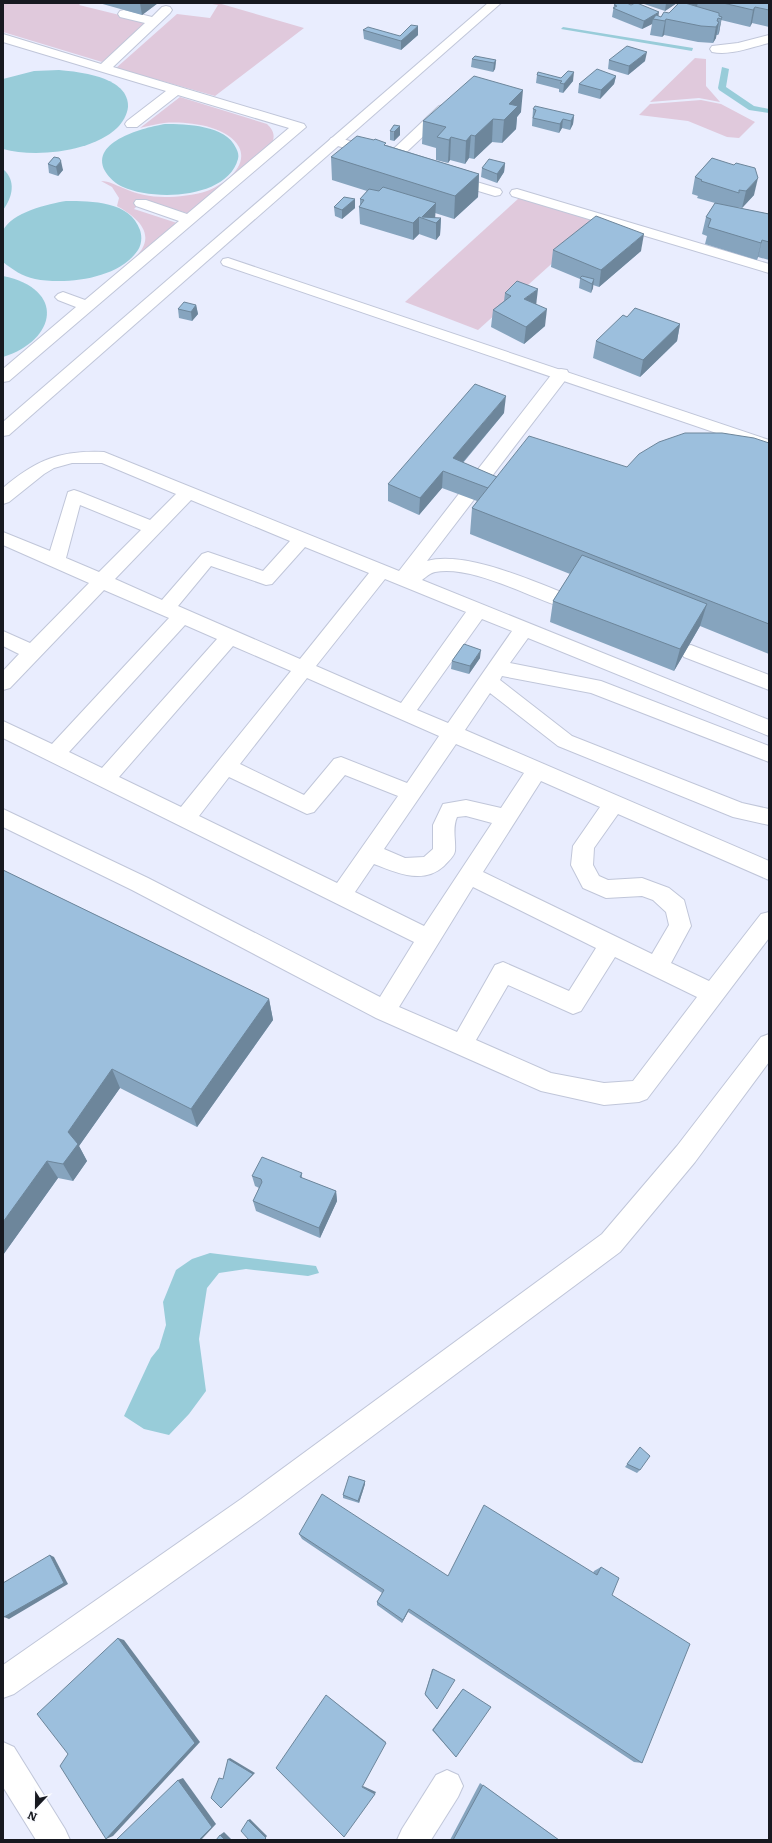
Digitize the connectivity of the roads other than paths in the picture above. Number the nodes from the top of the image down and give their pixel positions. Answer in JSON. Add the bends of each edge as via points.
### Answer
{"nodes":[{"id":1,"x":495,"y":3,"type":"edge"},
{"id":2,"x":166,"y":10,"type":"dead end"},
{"id":3,"x":124,"y":14,"type":"dead end"},
{"id":4,"x":154,"y":21,"type":"junction"},
{"id":5,"x":3,"y":38,"type":"edge"},
{"id":6,"x":769,"y":39,"type":"edge"},
{"id":7,"x":716,"y":49,"type":"dead end"},
{"id":8,"x":104,"y":68,"type":"junction"},
{"id":9,"x":176,"y":90,"type":"junction"},
{"id":10,"x":452,"y":102,"type":"edge"},
{"id":11,"x":132,"y":124,"type":"dead end"},
{"id":12,"x":336,"y":141,"type":"junction"},
{"id":13,"x":392,"y":158,"type":"junction"},
{"id":14,"x":406,"y":163,"type":"edge"},
{"id":15,"x":436,"y":173,"type":"edge"},
{"id":16,"x":495,"y":192,"type":"dead end"},
{"id":17,"x":517,"y":192,"type":"dead end"},
{"id":18,"x":141,"y":203,"type":"dead end"},
{"id":19,"x":189,"y":220,"type":"junction"},
{"id":20,"x":228,"y":262,"type":"dead end"},
{"id":21,"x":769,"y":269,"type":"edge"},
{"id":22,"x":63,"y":297,"type":"dead end"},
{"id":23,"x":87,"y":306,"type":"junction"},
{"id":24,"x":561,"y":374,"type":"junction"},
{"id":25,"x":3,"y":377,"type":"edge"},
{"id":26,"x":3,"y":431,"type":"edge"},
{"id":27,"x":769,"y":446,"type":"edge"},
{"id":28,"x":188,"y":492,"type":"junction"},
{"id":29,"x":3,"y":498,"type":"edge"},
{"id":30,"x":153,"y":528,"type":"junction"},
{"id":31,"x":3,"y":538,"type":"edge"},
{"id":32,"x":302,"y":539,"type":"junction"},
{"id":33,"x":56,"y":561,"type":"junction"},
{"id":34,"x":381,"y":571,"type":"junction"},
{"id":35,"x":406,"y":580,"type":"junction"},
{"id":36,"x":101,"y":581,"type":"junction"},
{"id":37,"x":562,"y":600,"type":"edge"},
{"id":38,"x":478,"y":610,"type":"junction"},
{"id":39,"x":174,"y":612,"type":"junction"},
{"id":40,"x":524,"y":629,"type":"junction"},
{"id":41,"x":230,"y":637,"type":"junction"},
{"id":42,"x":3,"y":638,"type":"edge"},
{"id":43,"x":32,"y":652,"type":"junction"},
{"id":44,"x":691,"y":652,"type":"edge"},
{"id":45,"x":304,"y":669,"type":"junction"},
{"id":46,"x":492,"y":675,"type":"junction"},
{"id":47,"x":3,"y":683,"type":"edge"},
{"id":48,"x":769,"y":683,"type":"edge"},
{"id":49,"x":404,"y":712,"type":"junction"},
{"id":50,"x":769,"y":728,"type":"edge"},
{"id":51,"x":3,"y":729,"type":"edge"},
{"id":52,"x":451,"y":733,"type":"junction"},
{"id":53,"x":55,"y":754,"type":"junction"},
{"id":54,"x":769,"y":754,"type":"edge"},
{"id":55,"x":226,"y":766,"type":"junction"},
{"id":56,"x":537,"y":771,"type":"junction"},
{"id":57,"x":105,"y":779,"type":"junction"},
{"id":58,"x":411,"y":793,"type":"junction"},
{"id":59,"x":614,"y":803,"type":"junction"},
{"id":60,"x":3,"y":817,"type":"edge"},
{"id":61,"x":769,"y":817,"type":"edge"},
{"id":62,"x":185,"y":818,"type":"junction"},
{"id":63,"x":506,"y":818,"type":"junction"},
{"id":64,"x":370,"y":853,"type":"junction"},
{"id":65,"x":769,"y":871,"type":"edge"},
{"id":66,"x":469,"y":875,"type":"junction"},
{"id":67,"x":341,"y":895,"type":"junction"},
{"id":68,"x":769,"y":921,"type":"edge"},
{"id":69,"x":428,"y":938,"type":"junction"},
{"id":70,"x":611,"y":944,"type":"junction"},
{"id":71,"x":657,"y":966,"type":"junction"},
{"id":72,"x":713,"y":994,"type":"junction"},
{"id":73,"x":384,"y":1011,"type":"junction"},
{"id":74,"x":462,"y":1044,"type":"junction"},
{"id":75,"x":769,"y":1044,"type":"edge"},
{"id":76,"x":3,"y":1683,"type":"edge"},
{"id":77,"x":3,"y":1758,"type":"edge"},
{"id":78,"x":447,"y":1786,"type":"dead end"},
{"id":79,"x":54,"y":1840,"type":"edge"},
{"id":80,"x":412,"y":1840,"type":"edge"}],
"edges":[{"from":1,"to":12,"type":"street"},
{"from":2,"to":4,"type":"street"},
{"from":3,"to":4,"type":"street"},
{"from":4,"to":8,"type":"street"},
{"from":5,"to":8,"type":"street"},
{"from":6,"to":7,"type":"street","via":[[738,47]]},
{"from":8,"to":9,"type":"street"},
{"from":9,"to":11,"type":"street"},
{"from":9,"to":19,"type":"street","via":[[299,127]]},
{"from":10,"to":13,"type":"street"},
{"from":12,"to":13,"type":"street"},
{"from":12,"to":26,"type":"street"},
{"from":13,"to":14,"type":"street"},
{"from":15,"to":16,"type":"street"},
{"from":17,"to":21,"type":"street"},
{"from":18,"to":19,"type":"street"},
{"from":19,"to":23,"type":"street"},
{"from":20,"to":24,"type":"street"},
{"from":22,"to":23,"type":"street"},
{"from":23,"to":25,"type":"street"},
{"from":24,"to":27,"type":"street"},
{"from":24,"to":35,"type":"street"},
{"from":28,"to":29,"type":"street","via":[[104,458],[86,456],[50,462],[29,474]]},
{"from":28,"to":30,"type":"street"},
{"from":28,"to":32,"type":"street"},
{"from":30,"to":33,"type":"street","via":[[74,496]]},
{"from":30,"to":36,"type":"street"},
{"from":31,"to":33,"type":"street"},
{"from":32,"to":34,"type":"street"},
{"from":32,"to":39,"type":"street","via":[[266,579],[208,558]]},
{"from":33,"to":36,"type":"street"},
{"from":34,"to":35,"type":"street"},
{"from":34,"to":45,"type":"street"},
{"from":35,"to":37,"type":"street","via":[[432,566],[447,564],[518,582]]},
{"from":35,"to":38,"type":"street"},
{"from":36,"to":39,"type":"street"},
{"from":36,"to":43,"type":"street"},
{"from":38,"to":40,"type":"street"},
{"from":38,"to":49,"type":"street"},
{"from":39,"to":41,"type":"street"},
{"from":39,"to":53,"type":"street"},
{"from":40,"to":46,"type":"street"},
{"from":40,"to":50,"type":"street"},
{"from":41,"to":45,"type":"street"},
{"from":41,"to":57,"type":"street"},
{"from":42,"to":43,"type":"street"},
{"from":43,"to":47,"type":"street"},
{"from":44,"to":48,"type":"street"},
{"from":45,"to":49,"type":"street"},
{"from":45,"to":55,"type":"street"},
{"from":46,"to":52,"type":"street"},
{"from":46,"to":54,"type":"street","via":[[594,686]]},
{"from":46,"to":61,"type":"street","via":[[565,741],[740,811]]},
{"from":49,"to":52,"type":"street"},
{"from":51,"to":53,"type":"street"},
{"from":52,"to":56,"type":"street"},
{"from":52,"to":58,"type":"street"},
{"from":53,"to":57,"type":"street"},
{"from":55,"to":58,"type":"street","via":[[307,806],[341,765]]},
{"from":55,"to":62,"type":"street"},
{"from":56,"to":59,"type":"street"},
{"from":56,"to":63,"type":"street"},
{"from":57,"to":62,"type":"street"},
{"from":58,"to":64,"type":"street"},
{"from":59,"to":65,"type":"street"},
{"from":59,"to":71,"type":"street","via":[[584,846],[582,865],[592,882],[606,889],[642,887],[661,894],[676,906],[680,926]]},
{"from":60,"to":73,"type":"street","via":[[140,884]]},
{"from":62,"to":67,"type":"street"},
{"from":63,"to":64,"type":"street","via":[[466,808],[450,810],[443,825],[444,852],[429,866],[404,867]]},
{"from":63,"to":66,"type":"street"},
{"from":64,"to":67,"type":"street"},
{"from":66,"to":69,"type":"street"},
{"from":66,"to":70,"type":"street"},
{"from":67,"to":69,"type":"street"},
{"from":68,"to":72,"type":"street"},
{"from":69,"to":73,"type":"street"},
{"from":70,"to":71,"type":"street"},
{"from":70,"to":74,"type":"street","via":[[573,1004],[503,972]]},
{"from":71,"to":72,"type":"street"},
{"from":72,"to":74,"type":"street","via":[[639,1091],[604,1094],[549,1083]]},
{"from":73,"to":74,"type":"street"},
{"from":75,"to":76,"type":"street","via":[[686,1154],[611,1243],[251,1509]]},
{"from":77,"to":79,"type":"street"},
{"from":78,"to":80,"type":"street"}]}
